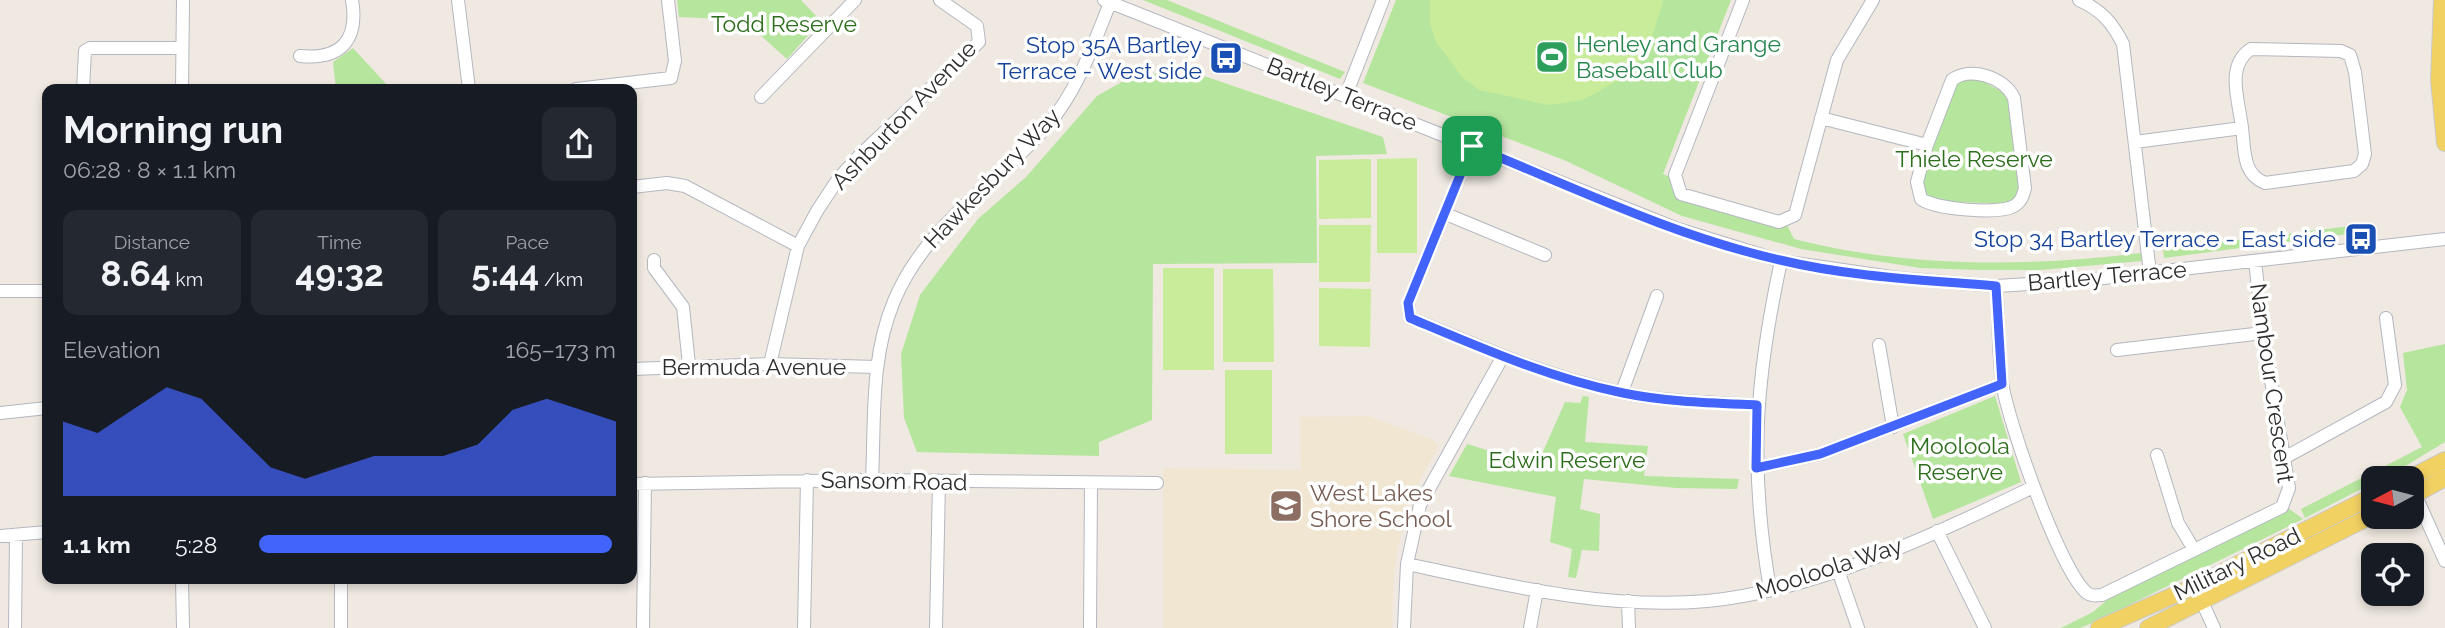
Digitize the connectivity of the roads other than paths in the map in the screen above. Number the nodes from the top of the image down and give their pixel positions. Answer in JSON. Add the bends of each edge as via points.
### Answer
{"nodes":[{"id":1,"x":183,"y":0,"type":"edge"},
{"id":2,"x":352,"y":0,"type":"edge"},
{"id":3,"x":458,"y":0,"type":"edge"},
{"id":4,"x":668,"y":0,"type":"edge"},
{"id":5,"x":855,"y":0,"type":"edge"},
{"id":6,"x":940,"y":0,"type":"edge"},
{"id":7,"x":1383,"y":0,"type":"edge"},
{"id":8,"x":1743,"y":0,"type":"edge"},
{"id":9,"x":1872,"y":0,"type":"edge"},
{"id":10,"x":2079,"y":0,"type":"edge"},
{"id":11,"x":1107,"y":1,"type":"edge"},
{"id":12,"x":2442,"y":3,"type":"edge"},
{"id":13,"x":182,"y":48,"type":"junction"},
{"id":14,"x":300,"y":56,"type":"dead end"},
{"id":15,"x":83,"y":84,"type":"edge"},
{"id":16,"x":182,"y":84,"type":"edge"},
{"id":17,"x":467,"y":84,"type":"edge"},
{"id":18,"x":619,"y":84,"type":"edge"},
{"id":19,"x":1346,"y":95,"type":"junction"},
{"id":20,"x":761,"y":97,"type":"dead end"},
{"id":21,"x":1821,"y":118,"type":"junction"},
{"id":22,"x":2242,"y":128,"type":"junction"},
{"id":23,"x":2135,"y":142,"type":"junction"},
{"id":24,"x":2445,"y":143,"type":"edge"},
{"id":25,"x":1927,"y":145,"type":"junction"},
{"id":26,"x":1472,"y":146,"type":"junction"},
{"id":27,"x":637,"y":186,"type":"edge"},
{"id":28,"x":1446,"y":214,"type":"junction"},
{"id":29,"x":2445,"y":239,"type":"edge"},
{"id":30,"x":798,"y":247,"type":"junction"},
{"id":31,"x":1545,"y":255,"type":"dead end"},
{"id":32,"x":654,"y":260,"type":"dead end"},
{"id":33,"x":1781,"y":261,"type":"junction"},
{"id":34,"x":2255,"y":261,"type":"junction"},
{"id":35,"x":2150,"y":273,"type":"junction"},
{"id":36,"x":1996,"y":286,"type":"junction"},
{"id":37,"x":42,"y":290,"type":"edge"},
{"id":38,"x":0,"y":291,"type":"edge"},
{"id":39,"x":1657,"y":296,"type":"dead end"},
{"id":40,"x":2386,"y":318,"type":"dead end"},
{"id":41,"x":2263,"y":333,"type":"junction"},
{"id":42,"x":1879,"y":345,"type":"dead end"},
{"id":43,"x":2117,"y":350,"type":"dead end"},
{"id":44,"x":1503,"y":356,"type":"junction"},
{"id":45,"x":770,"y":364,"type":"junction"},
{"id":46,"x":690,"y":365,"type":"junction"},
{"id":47,"x":876,"y":367,"type":"junction"},
{"id":48,"x":637,"y":369,"type":"edge"},
{"id":49,"x":2002,"y":384,"type":"junction"},
{"id":50,"x":1622,"y":393,"type":"junction"},
{"id":51,"x":1757,"y":405,"type":"junction"},
{"id":52,"x":42,"y":409,"type":"edge"},
{"id":53,"x":0,"y":413,"type":"edge"},
{"id":54,"x":1893,"y":427,"type":"junction"},
{"id":55,"x":2157,"y":455,"type":"dead end"},
{"id":56,"x":2284,"y":458,"type":"junction"},
{"id":57,"x":2445,"y":460,"type":"edge"},
{"id":58,"x":1756,"y":468,"type":"junction"},
{"id":59,"x":2424,"y":471,"type":"edge"},
{"id":60,"x":2445,"y":478,"type":"edge"},
{"id":61,"x":807,"y":480,"type":"junction"},
{"id":62,"x":872,"y":480,"type":"junction"},
{"id":63,"x":939,"y":482,"type":"junction"},
{"id":64,"x":1157,"y":483,"type":"dead end"},
{"id":65,"x":638,"y":484,"type":"edge"},
{"id":66,"x":1091,"y":484,"type":"junction"},
{"id":67,"x":2033,"y":487,"type":"junction"},
{"id":68,"x":2424,"y":489,"type":"edge"},
{"id":69,"x":2361,"y":503,"type":"edge"},
{"id":70,"x":2424,"y":518,"type":"edge"},
{"id":71,"x":2361,"y":520,"type":"edge"},
{"id":72,"x":1937,"y":531,"type":"junction"},
{"id":73,"x":42,"y":532,"type":"edge"},
{"id":74,"x":16,"y":535,"type":"junction"},
{"id":75,"x":0,"y":536,"type":"edge"},
{"id":76,"x":2193,"y":548,"type":"junction"},
{"id":77,"x":2445,"y":561,"type":"edge"},
{"id":78,"x":1407,"y":564,"type":"junction"},
{"id":79,"x":1838,"y":570,"type":"junction"},
{"id":80,"x":182,"y":584,"type":"edge"},
{"id":81,"x":341,"y":584,"type":"edge"},
{"id":82,"x":1770,"y":589,"type":"junction"},
{"id":83,"x":1537,"y":590,"type":"junction"},
{"id":84,"x":2199,"y":593,"type":"junction"},
{"id":85,"x":1628,"y":601,"type":"junction"},
{"id":86,"x":15,"y":628,"type":"edge"},
{"id":87,"x":183,"y":628,"type":"edge"},
{"id":88,"x":341,"y":628,"type":"edge"},
{"id":89,"x":643,"y":628,"type":"edge"},
{"id":90,"x":804,"y":628,"type":"edge"},
{"id":91,"x":936,"y":628,"type":"edge"},
{"id":92,"x":1090,"y":628,"type":"edge"},
{"id":93,"x":1404,"y":628,"type":"edge"},
{"id":94,"x":1530,"y":628,"type":"edge"},
{"id":95,"x":1629,"y":628,"type":"edge"},
{"id":96,"x":1858,"y":628,"type":"edge"},
{"id":97,"x":1984,"y":628,"type":"edge"},
{"id":98,"x":2099,"y":628,"type":"edge"},
{"id":99,"x":2148,"y":628,"type":"edge"},
{"id":100,"x":2214,"y":628,"type":"edge"}],
"edges":[{"from":1,"to":13,"type":"street"},
{"from":2,"to":14,"type":"street","via":[[354,28],[344,45],[331,53]]},
{"from":3,"to":17,"type":"street"},
{"from":4,"to":18,"type":"street","via":[[675,61],[671,78]]},
{"from":5,"to":20,"type":"street"},
{"from":6,"to":30,"type":"street","name":"Ashburton Avenue","via":[[977,26],[979,42],[838,179]]},
{"from":7,"to":19,"type":"street"},
{"from":8,"to":21,"type":"street","via":[[1675,175],[1681,194],[1770,221],[1788,219],[1795,215]]},
{"from":9,"to":21,"type":"street","via":[[1838,60]]},
{"from":10,"to":23,"type":"street","via":[[2112,23],[2123,44]]},
{"from":11,"to":19,"type":"street","name":"Bartley Terrace"},
{"from":11,"to":47,"type":"street","name":"Hawkesbury Way","via":[[1078,81],[1062,106],[1024,149],[953,214],[914,263],[894,301]]},
{"from":12,"to":24,"type":"main road","via":[[2439,80]]},
{"from":13,"to":15,"type":"street","via":[[90,48],[83,58]]},
{"from":13,"to":16,"type":"street"},
{"from":19,"to":26,"type":"street","name":"Bartley Terrace"},
{"from":21,"to":25,"type":"street"},
{"from":22,"to":22,"type":"street","via":[[2234,67],[2240,56],[2251,49],[2350,55],[2365,154],[2354,171],[2265,183],[2254,179],[2247,168]]},
{"from":22,"to":23,"type":"street"},
{"from":23,"to":35,"type":"street"},
{"from":25,"to":25,"type":"street","via":[[1952,80],[1978,73],[2006,88],[2014,98],[2025,188],[2020,202],[2008,209],[1927,204],[1917,182]]},
{"from":26,"to":28,"type":"street"},
{"from":26,"to":33,"type":"street","name":"Bartley Terrace","via":[[1678,229]]},
{"from":27,"to":30,"type":"street","via":[[685,186]]},
{"from":28,"to":31,"type":"street"},
{"from":28,"to":44,"type":"street","via":[[1407,312],[1410,318]]},
{"from":29,"to":34,"type":"street","name":"Bartley Terrace"},
{"from":30,"to":45,"type":"street","name":"Ashburton Avenue"},
{"from":32,"to":46,"type":"street","via":[[654,268],[683,307]]},
{"from":33,"to":36,"type":"street","name":"Bartley Terrace"},
{"from":33,"to":51,"type":"street","via":[[1764,339]]},
{"from":34,"to":35,"type":"street","name":"Bartley Terrace"},
{"from":34,"to":41,"type":"street","name":"Nambour Crescent"},
{"from":35,"to":36,"type":"street","name":"Bartley Terrace"},
{"from":36,"to":49,"type":"street","name":"Nambour Crescent"},
{"from":37,"to":38,"type":"street"},
{"from":39,"to":50,"type":"street"},
{"from":40,"to":56,"type":"street","via":[[2395,385],[2386,402]]},
{"from":41,"to":43,"type":"street"},
{"from":41,"to":56,"type":"street","name":"Nambour Crescent"},
{"from":42,"to":54,"type":"street"},
{"from":44,"to":50,"type":"street"},
{"from":44,"to":78,"type":"street","via":[[1420,505]]},
{"from":45,"to":46,"type":"street","name":"Bermuda Avenue"},
{"from":45,"to":47,"type":"street","name":"Bermuda Avenue"},
{"from":46,"to":48,"type":"street","name":"Bermuda Avenue"},
{"from":47,"to":62,"type":"street","name":"Hawkesbury Way"},
{"from":49,"to":54,"type":"street"},
{"from":49,"to":67,"type":"street","name":"Nambour Crescent"},
{"from":50,"to":51,"type":"street","via":[[1679,402]]},
{"from":51,"to":58,"type":"street"},
{"from":52,"to":53,"type":"street"},
{"from":54,"to":58,"type":"street","via":[[1820,454]]},
{"from":55,"to":76,"type":"street","via":[[2178,523]]},
{"from":56,"to":76,"type":"street","name":"Nambour Crescent","via":[[2290,488],[2282,507]]},
{"from":57,"to":59,"type":"main road"},
{"from":58,"to":82,"type":"street","via":[[1759,529]]},
{"from":60,"to":68,"type":"main road"},
{"from":61,"to":62,"type":"street","name":"Sansom Road"},
{"from":61,"to":65,"type":"street","name":"Sansom Road"},
{"from":61,"to":90,"type":"street"},
{"from":62,"to":63,"type":"street","name":"Sansom Road"},
{"from":63,"to":66,"type":"street","name":"Sansom Road"},
{"from":63,"to":91,"type":"street"},
{"from":64,"to":66,"type":"street","name":"Sansom Road"},
{"from":65,"to":89,"type":"street"},
{"from":66,"to":92,"type":"street"},
{"from":67,"to":72,"type":"street","name":"Mooloola Way"},
{"from":67,"to":76,"type":"street","name":"Nambour Crescent","via":[[2074,575],[2092,596]]},
{"from":69,"to":84,"type":"main road","name":"Military Road"},
{"from":70,"to":77,"type":"street"},
{"from":71,"to":84,"type":"main road","name":"Military Road"},
{"from":72,"to":79,"type":"street","name":"Mooloola Way"},
{"from":72,"to":97,"type":"street"},
{"from":73,"to":74,"type":"street"},
{"from":74,"to":75,"type":"street"},
{"from":74,"to":86,"type":"street"},
{"from":78,"to":83,"type":"street","name":"Mooloola Way"},
{"from":78,"to":93,"type":"street"},
{"from":79,"to":82,"type":"street","name":"Mooloola Way"},
{"from":79,"to":96,"type":"street"},
{"from":80,"to":87,"type":"street"},
{"from":81,"to":88,"type":"street"},
{"from":82,"to":85,"type":"street","name":"Mooloola Way","via":[[1707,601]]},
{"from":83,"to":85,"type":"street","name":"Mooloola Way"},
{"from":83,"to":94,"type":"street"},
{"from":84,"to":98,"type":"main road","name":"Military Road"},
{"from":84,"to":99,"type":"main road","name":"Military Road"},
{"from":84,"to":100,"type":"street"},
{"from":85,"to":95,"type":"street"}]}
